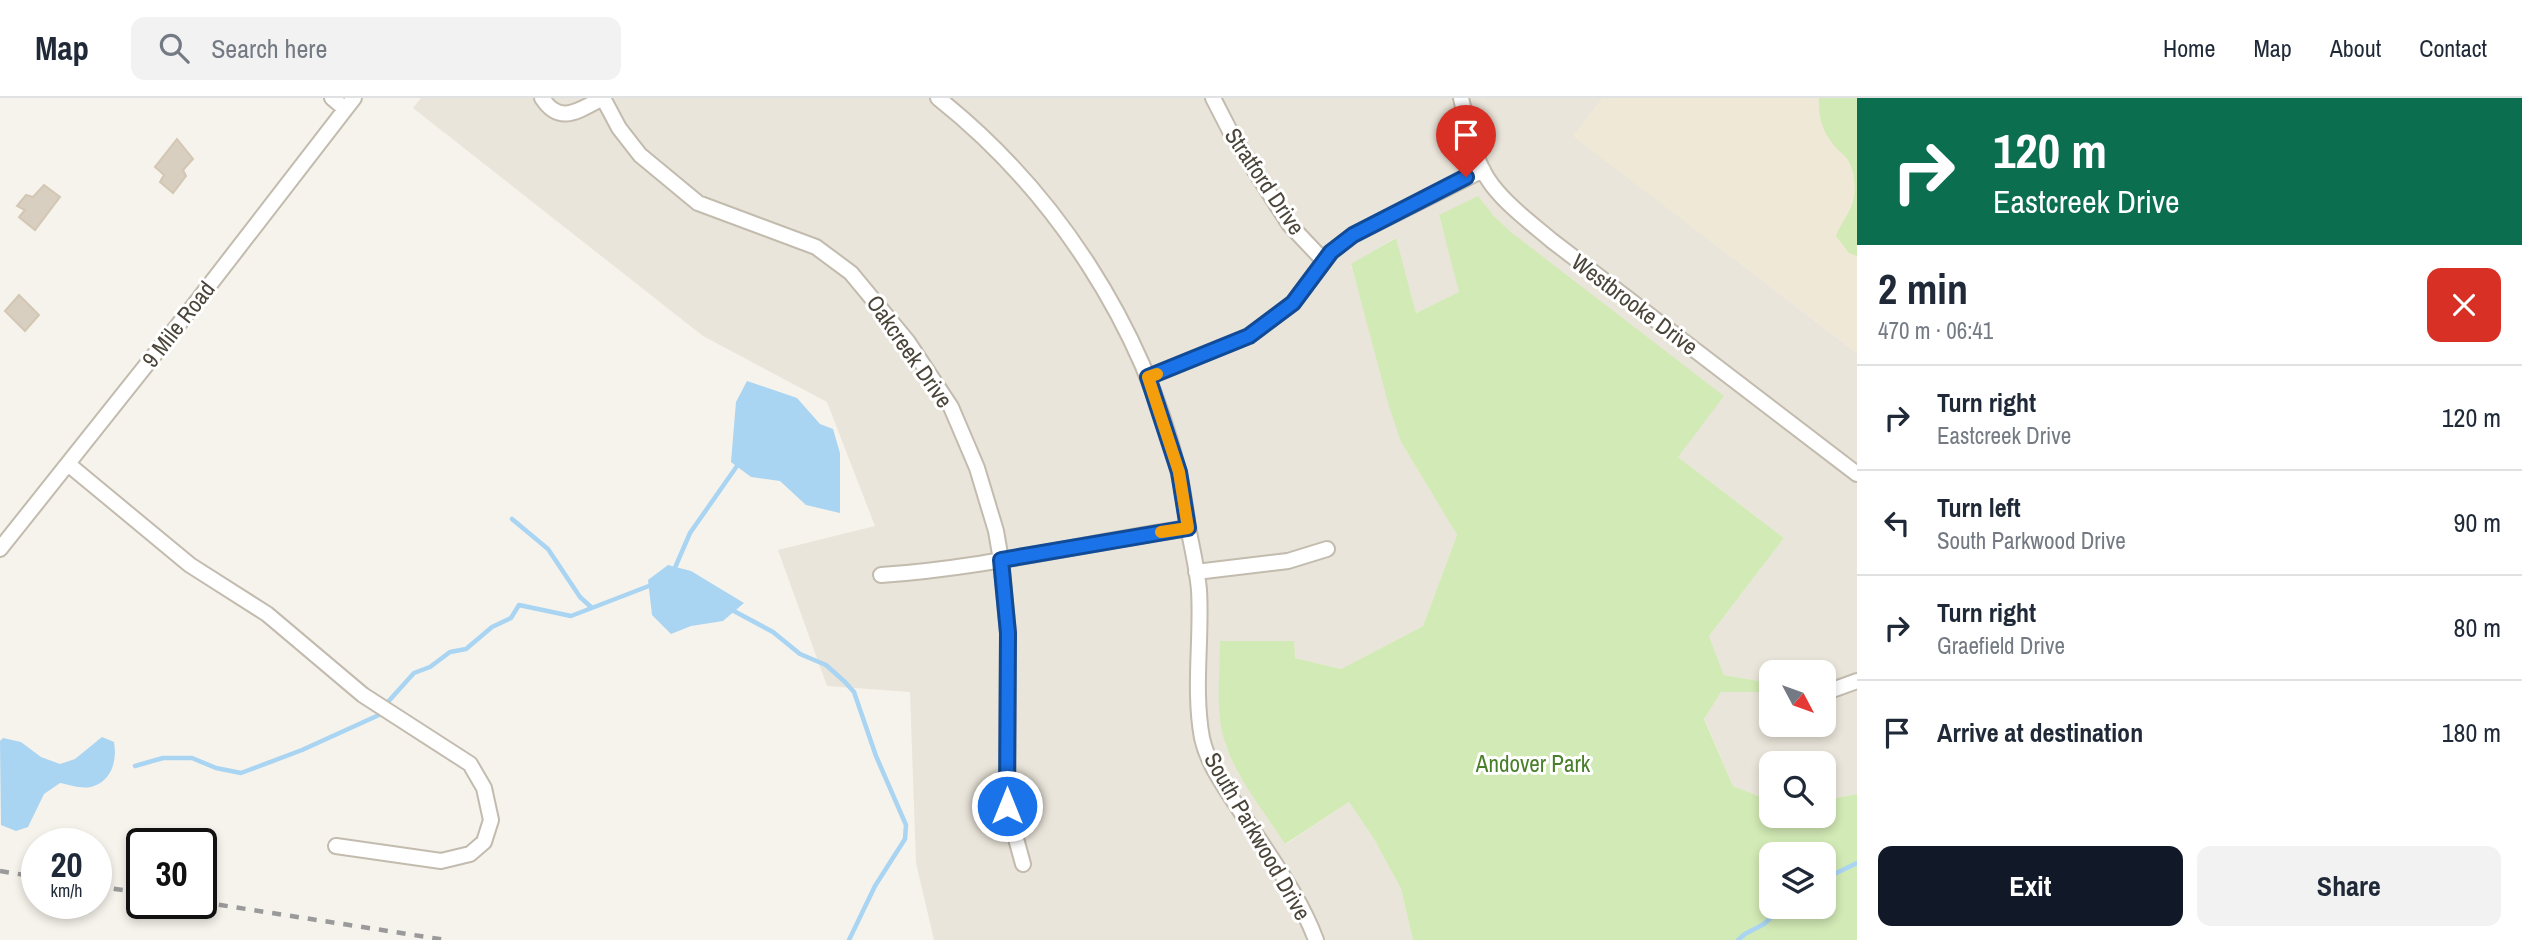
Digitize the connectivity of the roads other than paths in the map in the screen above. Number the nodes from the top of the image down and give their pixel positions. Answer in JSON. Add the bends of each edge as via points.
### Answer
{"nodes":[{"id":1,"x":332,"y":98,"type":"edge"},
{"id":2,"x":542,"y":98,"type":"edge"},
{"id":3,"x":603,"y":98,"type":"edge"},
{"id":4,"x":939,"y":98,"type":"edge"},
{"id":5,"x":1213,"y":98,"type":"edge"},
{"id":6,"x":1461,"y":98,"type":"edge"},
{"id":7,"x":350,"y":104,"type":"edge"},
{"id":8,"x":1483,"y":170,"type":"junction"},
{"id":9,"x":1323,"y":260,"type":"junction"},
{"id":10,"x":1148,"y":377,"type":"junction"},
{"id":11,"x":68,"y":464,"type":"junction"},
{"id":12,"x":1857,"y":474,"type":"edge"},
{"id":13,"x":1188,"y":528,"type":"junction"},
{"id":14,"x":0,"y":549,"type":"edge"},
{"id":15,"x":1327,"y":549,"type":"dead end"},
{"id":16,"x":1001,"y":560,"type":"junction"},
{"id":17,"x":1196,"y":572,"type":"junction"},
{"id":18,"x":881,"y":575,"type":"dead end"},
{"id":19,"x":1857,"y":681,"type":"edge"},
{"id":20,"x":1836,"y":689,"type":"edge"},
{"id":21,"x":336,"y":846,"type":"dead end"},
{"id":22,"x":1023,"y":864,"type":"dead end"},
{"id":23,"x":1315,"y":940,"type":"edge"}],
"edges":[{"from":1,"to":7,"type":"street"},
{"from":2,"to":3,"type":"street","name":"Oakcreek Drive","via":[[550,110],[564,115]]},
{"from":3,"to":16,"type":"street","name":"Oakcreek Drive","via":[[640,155],[698,203],[816,247],[859,281],[908,342],[951,407],[977,468]]},
{"from":4,"to":10,"type":"street","name":"South Parkwood Drive","via":[[986,140],[1057,219],[1111,302]]},
{"from":5,"to":9,"type":"street","name":"Stratford Drive","via":[[1289,224]]},
{"from":6,"to":8,"type":"street","name":"Westbrooke Drive"},
{"from":7,"to":11,"type":"street","name":"9 Mile Road"},
{"from":8,"to":9,"type":"street","via":[[1353,235]]},
{"from":8,"to":12,"type":"street","name":"Westbrooke Drive","via":[[1508,204],[1551,240]]},
{"from":9,"to":10,"type":"street","via":[[1293,303],[1249,336]]},
{"from":10,"to":13,"type":"street","name":"South Parkwood Drive","via":[[1179,472]]},
{"from":11,"to":14,"type":"street","name":"9 Mile Road"},
{"from":11,"to":21,"type":"street","via":[[190,565],[267,614],[363,695],[470,764],[484,788],[491,820],[484,842],[470,854],[442,860]]},
{"from":13,"to":16,"type":"street"},
{"from":13,"to":17,"type":"street","name":"South Parkwood Drive"},
{"from":15,"to":17,"type":"street","via":[[1289,561]]},
{"from":16,"to":18,"type":"street"},
{"from":16,"to":22,"type":"street","name":"Oakcreek Drive","via":[[1008,633],[1007,806]]},
{"from":17,"to":23,"type":"street","name":"South Parkwood Drive","via":[[1202,739],[1221,783],[1283,876]]},
{"from":19,"to":20,"type":"street"}]}
